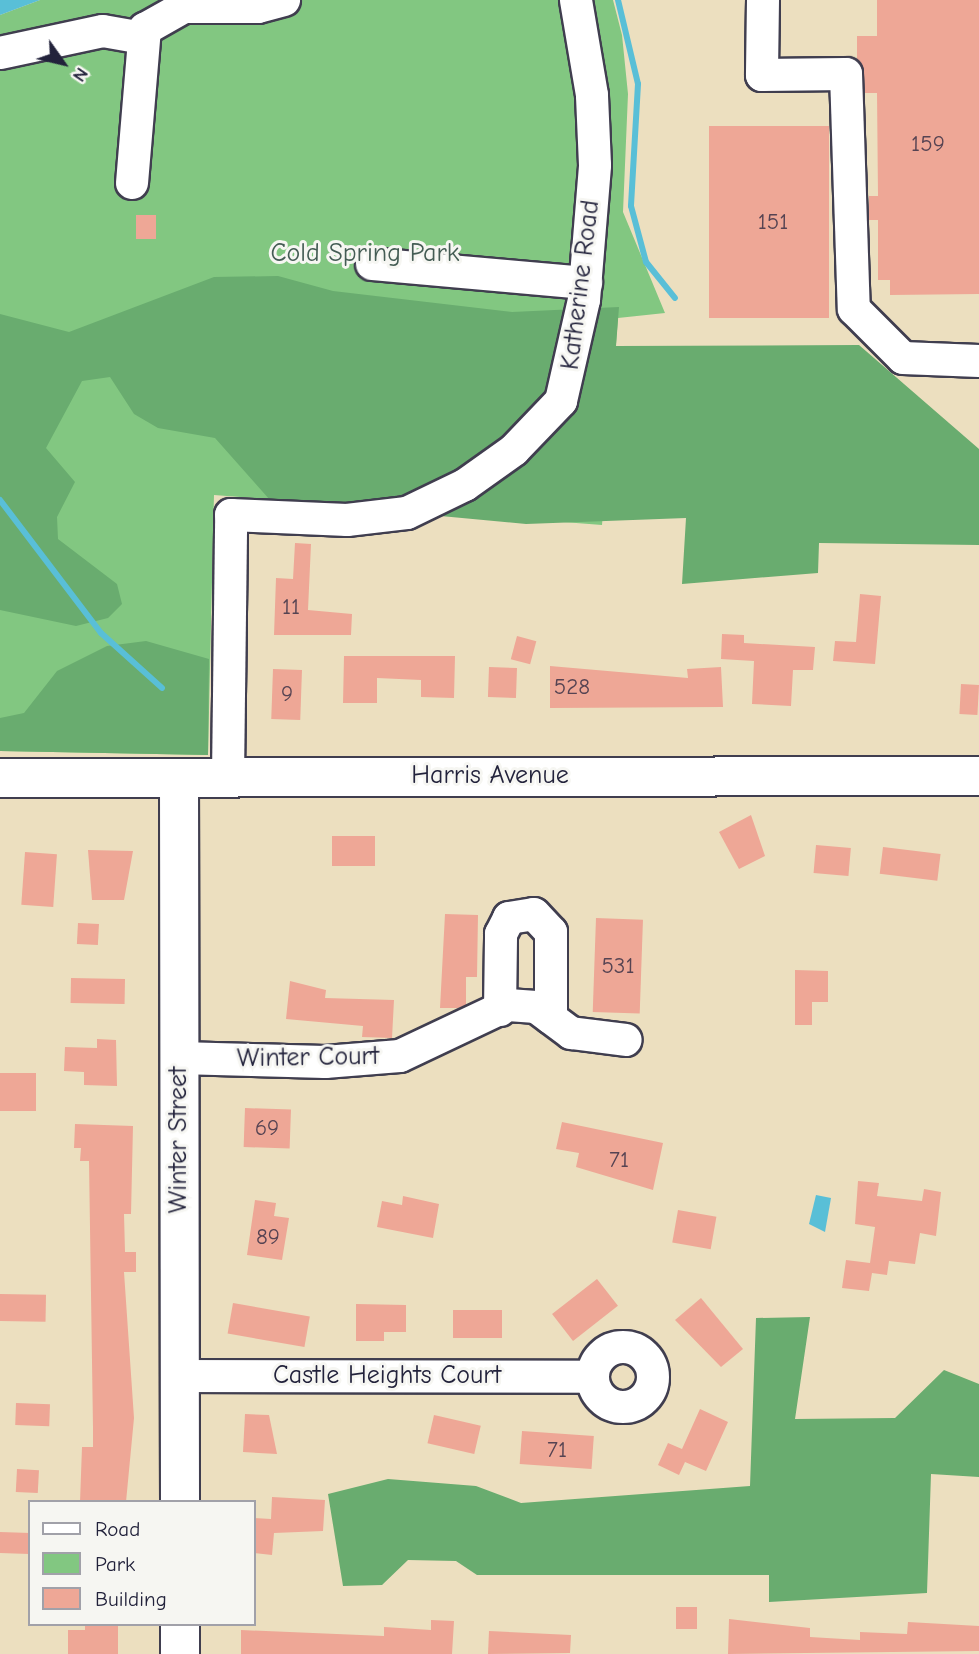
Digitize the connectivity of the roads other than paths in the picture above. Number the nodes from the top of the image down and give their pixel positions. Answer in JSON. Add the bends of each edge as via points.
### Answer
{"nodes":[{"id":1,"x":284,"y":0,"type":"edge"},
{"id":2,"x":576,"y":0,"type":"edge"},
{"id":3,"x":762,"y":0,"type":"edge"},
{"id":4,"x":141,"y":38,"type":"junction"},
{"id":5,"x":0,"y":53,"type":"edge"},
{"id":6,"x":132,"y":183,"type":"dead end"},
{"id":7,"x":372,"y":264,"type":"dead end"},
{"id":8,"x":586,"y":283,"type":"junction"},
{"id":9,"x":979,"y":361,"type":"edge"},
{"id":10,"x":979,"y":776,"type":"edge"},
{"id":11,"x":228,"y":777,"type":"junction"},
{"id":12,"x":0,"y":778,"type":"edge"},
{"id":13,"x":179,"y":778,"type":"junction"},
{"id":14,"x":500,"y":1010,"type":"junction"},
{"id":15,"x":551,"y":1018,"type":"junction"},
{"id":16,"x":626,"y":1040,"type":"dead end"},
{"id":17,"x":179,"y":1058,"type":"junction"},
{"id":18,"x":181,"y":1376,"type":"junction"},
{"id":19,"x":593,"y":1377,"type":"dead end"},
{"id":20,"x":180,"y":1500,"type":"edge"},
{"id":21,"x":180,"y":1626,"type":"edge"},
{"id":22,"x":180,"y":1654,"type":"edge"}],
"edges":[{"from":1,"to":4,"type":"street","via":[[258,8],[184,7],[157,18]]},
{"from":2,"to":8,"type":"street","name":"Katherine Road","via":[[595,131]]},
{"from":3,"to":9,"type":"street","via":[[762,75],[846,74],[854,309],[903,358]]},
{"from":4,"to":5,"type":"street","via":[[103,31]]},
{"from":4,"to":6,"type":"street"},
{"from":7,"to":8,"type":"street"},
{"from":8,"to":11,"type":"street","name":"Katherine Road","via":[[561,401],[514,450],[465,485],[407,513],[377,519],[231,515]]},
{"from":10,"to":11,"type":"main road","name":"Harris Avenue"},
{"from":11,"to":13,"type":"main road","name":"Harris Avenue"},
{"from":12,"to":13,"type":"main road","name":"Harris Avenue"},
{"from":13,"to":17,"type":"main road","name":"Winter Street"},
{"from":14,"to":15,"type":"street","name":"Winter Court","via":[[536,1007]]},
{"from":14,"to":15,"type":"street","via":[[501,934],[509,918],[534,914],[551,932]]},
{"from":14,"to":17,"type":"street","name":"Winter Court","via":[[400,1056],[325,1062]]},
{"from":15,"to":16,"type":"street","name":"Winter Court","via":[[571,1033]]},
{"from":17,"to":18,"type":"main road","name":"Winter Street"},
{"from":18,"to":19,"type":"street","name":"Castle Heights Court"},
{"from":18,"to":20,"type":"main road","name":"Winter Street"},
{"from":21,"to":22,"type":"main road"}]}
